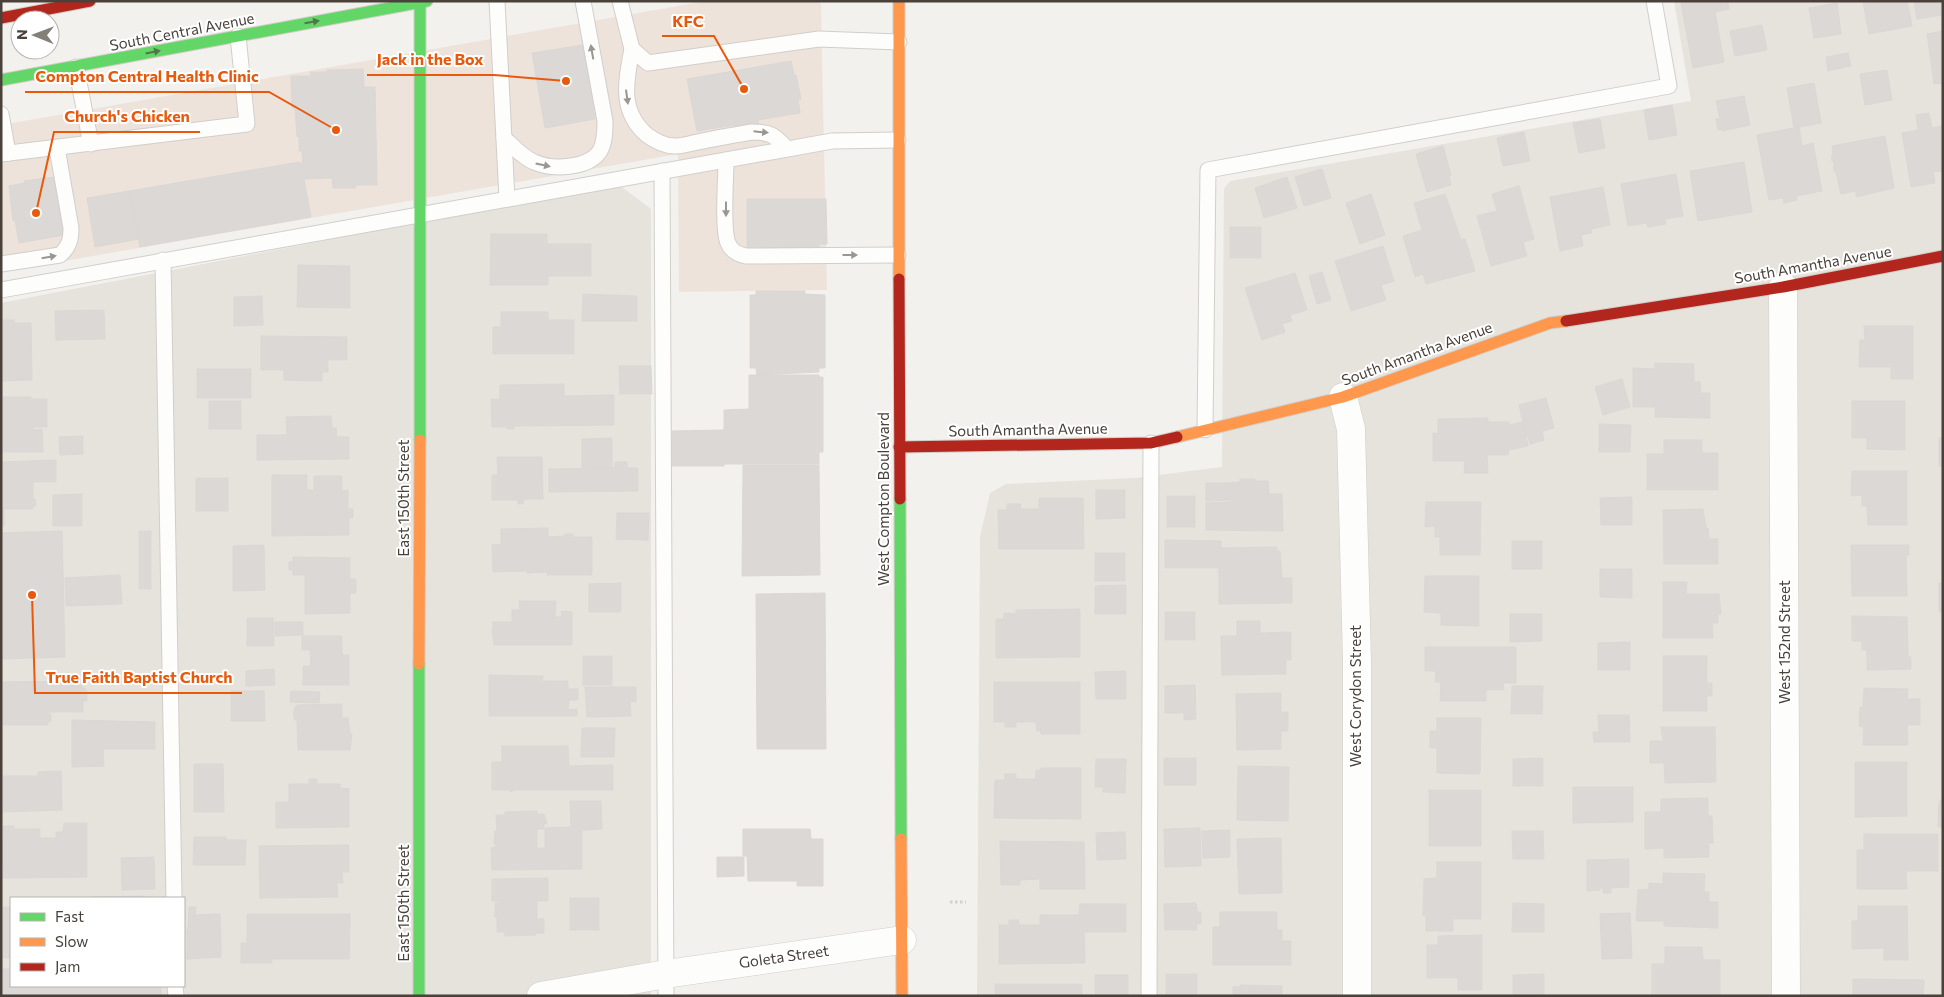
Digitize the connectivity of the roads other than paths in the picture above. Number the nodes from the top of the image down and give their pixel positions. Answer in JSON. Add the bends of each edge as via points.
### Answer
{"nodes":[{"id":1,"x":90,"y":1,"type":"edge"},
{"id":2,"x":497,"y":1,"type":"edge"},
{"id":3,"x":583,"y":1,"type":"edge"},
{"id":4,"x":620,"y":1,"type":"edge"},
{"id":5,"x":899,"y":1,"type":"edge"},
{"id":6,"x":1654,"y":1,"type":"edge"},
{"id":7,"x":422,"y":2,"type":"edge"},
{"id":8,"x":1,"y":18,"type":"edge"},
{"id":9,"x":238,"y":36,"type":"junction"},
{"id":10,"x":899,"y":42,"type":"junction"},
{"id":11,"x":632,"y":49,"type":"junction"},
{"id":12,"x":76,"y":67,"type":"junction"},
{"id":13,"x":1,"y":80,"type":"edge"},
{"id":14,"x":1,"y":114,"type":"edge"},
{"id":15,"x":504,"y":138,"type":"junction"},
{"id":16,"x":898,"y":140,"type":"junction"},
{"id":17,"x":91,"y":144,"type":"junction"},
{"id":18,"x":57,"y":148,"type":"junction"},
{"id":19,"x":787,"y":149,"type":"junction"},
{"id":20,"x":4,"y":154,"type":"edge"},
{"id":21,"x":726,"y":160,"type":"junction"},
{"id":22,"x":662,"y":171,"type":"junction"},
{"id":23,"x":507,"y":199,"type":"junction"},
{"id":24,"x":420,"y":214,"type":"junction"},
{"id":25,"x":898,"y":255,"type":"junction"},
{"id":26,"x":1943,"y":256,"type":"edge"},
{"id":27,"x":163,"y":260,"type":"junction"},
{"id":28,"x":1,"y":264,"type":"edge"},
{"id":29,"x":1783,"y":287,"type":"junction"},
{"id":30,"x":1,"y":290,"type":"edge"},
{"id":31,"x":1343,"y":397,"type":"junction"},
{"id":32,"x":1206,"y":430,"type":"junction"},
{"id":33,"x":1151,"y":444,"type":"junction"},
{"id":34,"x":899,"y":446,"type":"junction"},
{"id":35,"x":174,"y":897,"type":"edge"},
{"id":36,"x":902,"y":940,"type":"junction"},
{"id":37,"x":666,"y":985,"type":"edge"},
{"id":38,"x":419,"y":996,"type":"edge"},
{"id":39,"x":541,"y":996,"type":"edge"},
{"id":40,"x":902,"y":996,"type":"edge"},
{"id":41,"x":1149,"y":996,"type":"edge"},
{"id":42,"x":1357,"y":996,"type":"edge"},
{"id":43,"x":1786,"y":996,"type":"edge"}],
"edges":[{"from":1,"to":8,"type":"street"},
{"from":2,"to":15,"type":"lane"},
{"from":15,"to":3,"type":"lane","one_way":true,"via":[[525,157],[542,165],[582,163],[600,150],[605,121]]},
{"from":4,"to":11,"type":"lane"},
{"from":5,"to":10,"type":"street","name":"West Compton Boulevard"},
{"from":6,"to":32,"type":"lane","via":[[1669,86],[1208,170]]},
{"from":9,"to":7,"type":"street","name":"South Central Avenue","one_way":true},
{"from":7,"to":24,"type":"street","name":"East 150th Street"},
{"from":12,"to":9,"type":"street","name":"South Central Avenue","one_way":true},
{"from":9,"to":17,"type":"lane","via":[[247,124]]},
{"from":10,"to":11,"type":"lane","via":[[819,38],[648,63]]},
{"from":10,"to":16,"type":"street","name":"West Compton Boulevard"},
{"from":11,"to":19,"type":"lane","one_way":true,"via":[[626,78],[628,104],[635,122],[651,138],[675,146],[761,132],[772,134]]},
{"from":12,"to":13,"type":"street","name":"South Central Avenue"},
{"from":12,"to":17,"type":"lane"},
{"from":14,"to":20,"type":"lane"},
{"from":15,"to":23,"type":"lane"},
{"from":16,"to":19,"type":"lane","via":[[832,141]]},
{"from":16,"to":25,"type":"street","name":"West Compton Boulevard"},
{"from":17,"to":18,"type":"lane"},
{"from":18,"to":20,"type":"lane"},
{"from":28,"to":18,"type":"lane","one_way":true,"via":[[60,255],[67,249],[71,228]]},
{"from":19,"to":21,"type":"lane"},
{"from":21,"to":22,"type":"lane"},
{"from":21,"to":25,"type":"lane","one_way":true,"via":[[726,236],[732,250],[738,254]]},
{"from":22,"to":23,"type":"lane"},
{"from":22,"to":37,"type":"lane"},
{"from":23,"to":24,"type":"lane"},
{"from":24,"to":27,"type":"lane"},
{"from":24,"to":38,"type":"street","name":"East 150th Street"},
{"from":25,"to":34,"type":"street","name":"West Compton Boulevard"},
{"from":26,"to":29,"type":"street","name":"South Amantha Avenue"},
{"from":27,"to":30,"type":"lane"},
{"from":27,"to":35,"type":"lane"},
{"from":29,"to":31,"type":"street","name":"South Amantha Avenue","via":[[1550,323]]},
{"from":29,"to":43,"type":"street","name":"West 152nd Street"},
{"from":31,"to":32,"type":"street","name":"South Amantha Avenue"},
{"from":31,"to":42,"type":"street","name":"West Corydon Street","via":[[1351,429],[1357,662]]},
{"from":32,"to":33,"type":"street","name":"South Amantha Avenue"},
{"from":33,"to":34,"type":"street","name":"South Amantha Avenue"},
{"from":33,"to":41,"type":"lane"},
{"from":34,"to":36,"type":"street","name":"West Compton Boulevard"},
{"from":36,"to":37,"type":"street","name":"Goleta Street"},
{"from":36,"to":40,"type":"street","name":"West Compton Boulevard"},
{"from":37,"to":39,"type":"street","name":"Goleta Street"}]}
